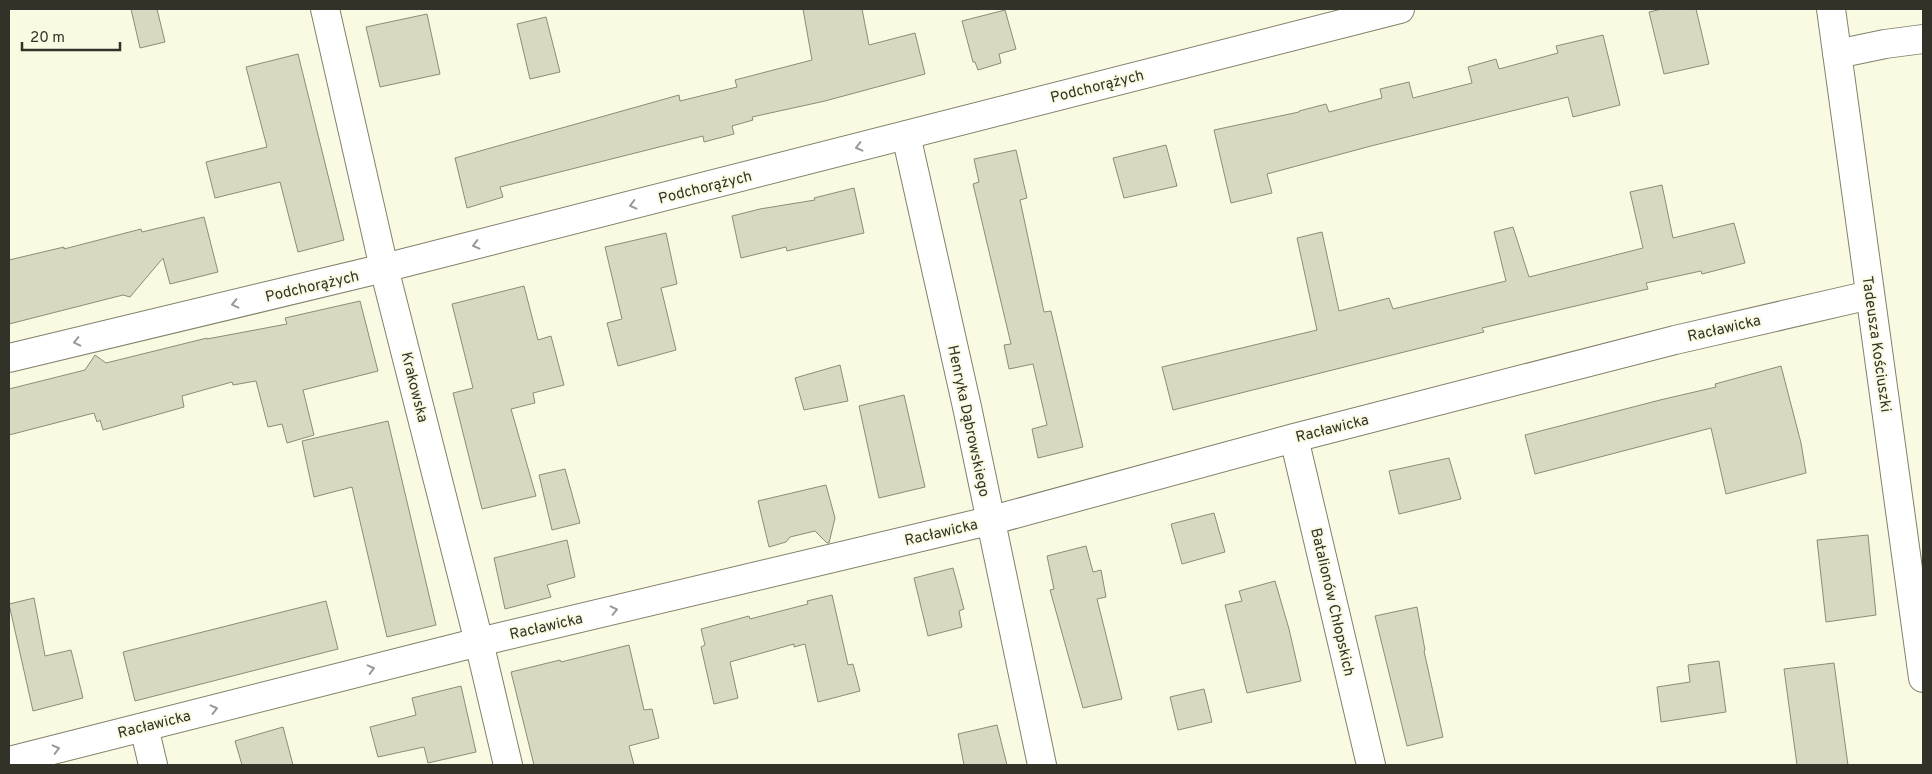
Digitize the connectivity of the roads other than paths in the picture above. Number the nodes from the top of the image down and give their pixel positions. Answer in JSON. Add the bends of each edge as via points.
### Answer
{"nodes":[{"id":1,"x":325,"y":9,"type":"edge"},
{"id":2,"x":1400,"y":9,"type":"edge"},
{"id":3,"x":1831,"y":9,"type":"edge"},
{"id":4,"x":1923,"y":39,"type":"edge"},
{"id":5,"x":1838,"y":54,"type":"junction"},
{"id":6,"x":906,"y":135,"type":"junction"},
{"id":7,"x":384,"y":268,"type":"junction"},
{"id":8,"x":1870,"y":295,"type":"junction"},
{"id":9,"x":9,"y":358,"type":"edge"},
{"id":10,"x":1294,"y":438,"type":"junction"},
{"id":11,"x":990,"y":521,"type":"junction"},
{"id":12,"x":479,"y":642,"type":"junction"},
{"id":13,"x":1923,"y":678,"type":"edge"},
{"id":14,"x":144,"y":727,"type":"junction"},
{"id":15,"x":9,"y":761,"type":"edge"},
{"id":16,"x":153,"y":765,"type":"edge"},
{"id":17,"x":508,"y":765,"type":"edge"},
{"id":18,"x":1042,"y":765,"type":"edge"},
{"id":19,"x":1371,"y":765,"type":"edge"}],
"edges":[{"from":1,"to":7,"type":"street","name":"Krakowska"},
{"from":2,"to":6,"type":"street","name":"Podchorążych"},
{"from":3,"to":5,"type":"street","name":"Tadeusza Kościuszki"},
{"from":4,"to":5,"type":"street"},
{"from":5,"to":8,"type":"street","name":"Tadeusza Kościuszki"},
{"from":6,"to":7,"type":"street","name":"Podchorążych","one_way":true},
{"from":6,"to":11,"type":"street","name":"Henryka Dąbrowskiego"},
{"from":7,"to":9,"type":"street","name":"Podchorążych","one_way":true},
{"from":7,"to":12,"type":"street","name":"Krakowska"},
{"from":8,"to":10,"type":"street","name":"Racławicka","via":[[1674,340]]},
{"from":8,"to":13,"type":"street","name":"Tadeusza Kościuszki"},
{"from":10,"to":11,"type":"street","name":"Racławicka"},
{"from":10,"to":19,"type":"street","name":"Batalionów Chłopskich"},
{"from":12,"to":11,"type":"street","name":"Racławicka","one_way":true},
{"from":11,"to":18,"type":"street","name":"Henryka Dąbrowskiego"},
{"from":14,"to":12,"type":"street","name":"Racławicka","one_way":true},
{"from":12,"to":17,"type":"street","name":"Krakowska"},
{"from":15,"to":14,"type":"street","name":"Racławicka","one_way":true},
{"from":14,"to":16,"type":"street"}]}
